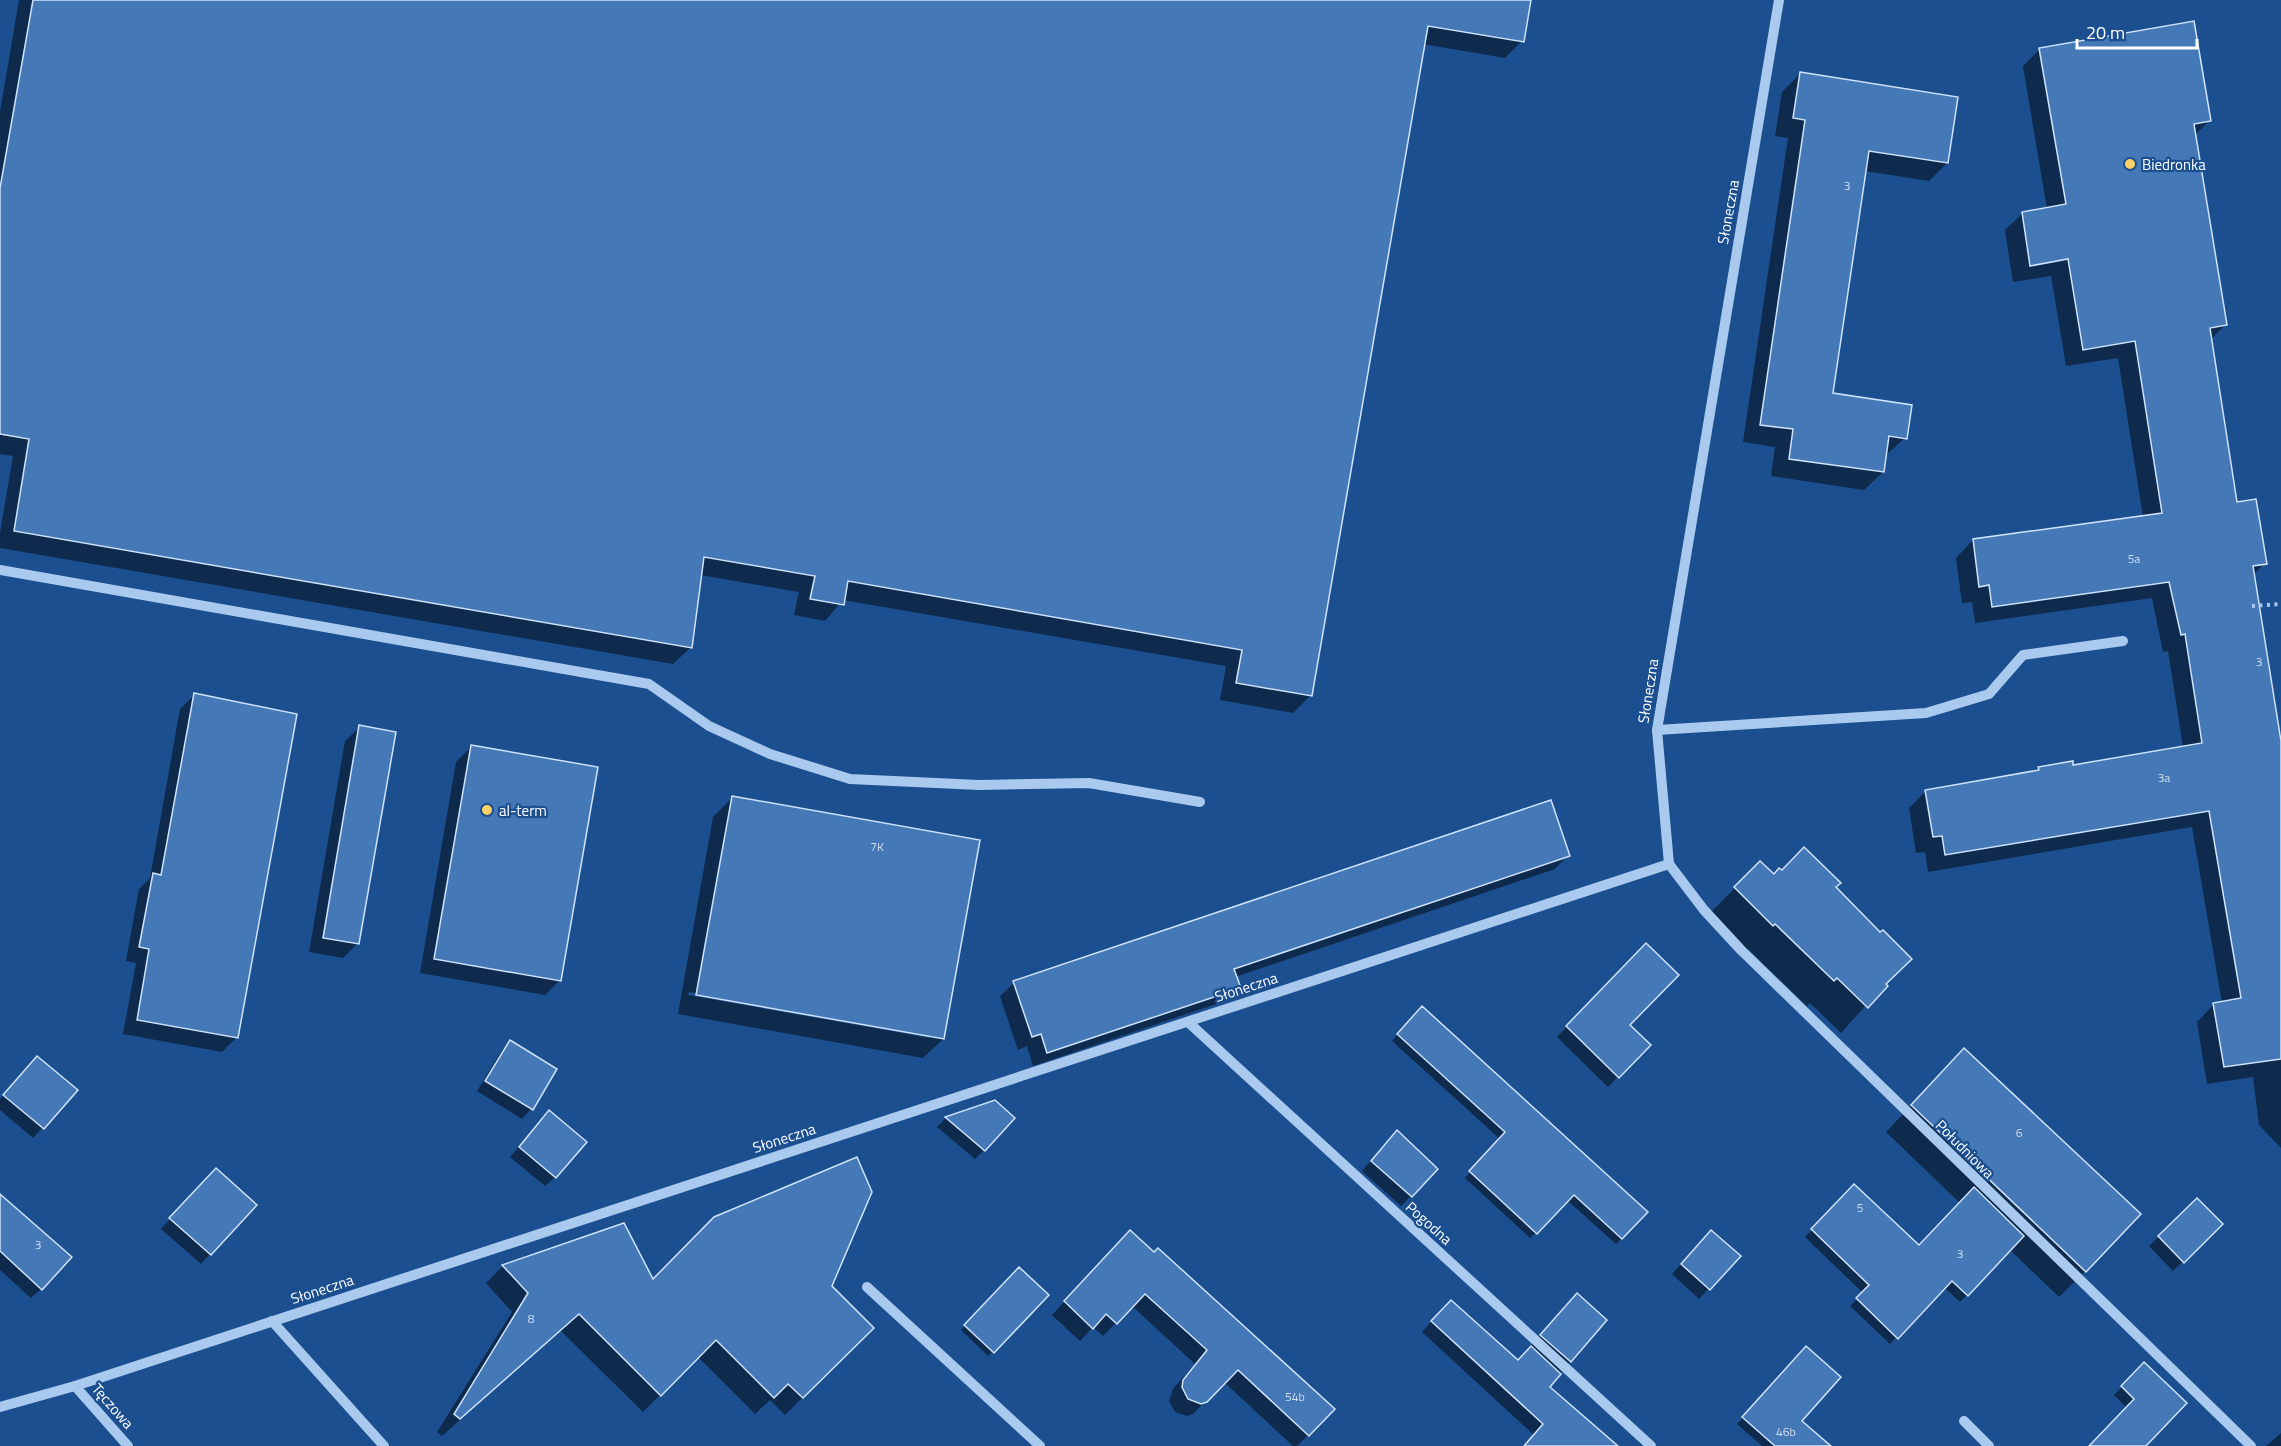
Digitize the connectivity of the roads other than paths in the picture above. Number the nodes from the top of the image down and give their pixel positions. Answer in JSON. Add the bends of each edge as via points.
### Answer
{"nodes":[{"id":1,"x":1779,"y":0,"type":"edge"},
{"id":2,"x":0,"y":570,"type":"edge"},
{"id":3,"x":2122,"y":641,"type":"dead end"},
{"id":4,"x":1657,"y":730,"type":"junction"},
{"id":5,"x":1200,"y":802,"type":"dead end"},
{"id":6,"x":1669,"y":864,"type":"junction"},
{"id":7,"x":1188,"y":1022,"type":"junction"},
{"id":8,"x":867,"y":1287,"type":"dead end"},
{"id":9,"x":272,"y":1321,"type":"junction"},
{"id":10,"x":75,"y":1386,"type":"junction"},
{"id":11,"x":0,"y":1407,"type":"edge"},
{"id":12,"x":1964,"y":1421,"type":"dead end"},
{"id":13,"x":128,"y":1446,"type":"edge"},
{"id":14,"x":384,"y":1446,"type":"edge"},
{"id":15,"x":1040,"y":1446,"type":"edge"},
{"id":16,"x":1651,"y":1446,"type":"edge"},
{"id":17,"x":1989,"y":1446,"type":"edge"},
{"id":18,"x":2251,"y":1446,"type":"edge"}],
"edges":[{"from":1,"to":4,"type":"street","name":"Słoneczna"},
{"from":2,"to":5,"type":"street","via":[[649,684],[719,730],[770,754],[850,779],[1089,783]]},
{"from":3,"to":4,"type":"street","via":[[2023,655],[1989,694],[1926,713]]},
{"from":4,"to":6,"type":"street","name":"Słoneczna"},
{"from":6,"to":7,"type":"street","name":"Słoneczna"},
{"from":6,"to":18,"type":"street","name":"Południowa","via":[[1741,950]]},
{"from":7,"to":9,"type":"street","name":"Słoneczna"},
{"from":7,"to":16,"type":"street","name":"Pogodna"},
{"from":8,"to":15,"type":"street"},
{"from":9,"to":10,"type":"street","name":"Słoneczna"},
{"from":9,"to":14,"type":"street"},
{"from":10,"to":11,"type":"street","name":"Słoneczna"},
{"from":10,"to":13,"type":"street","name":"Tęczowa"},
{"from":12,"to":17,"type":"street"}]}
